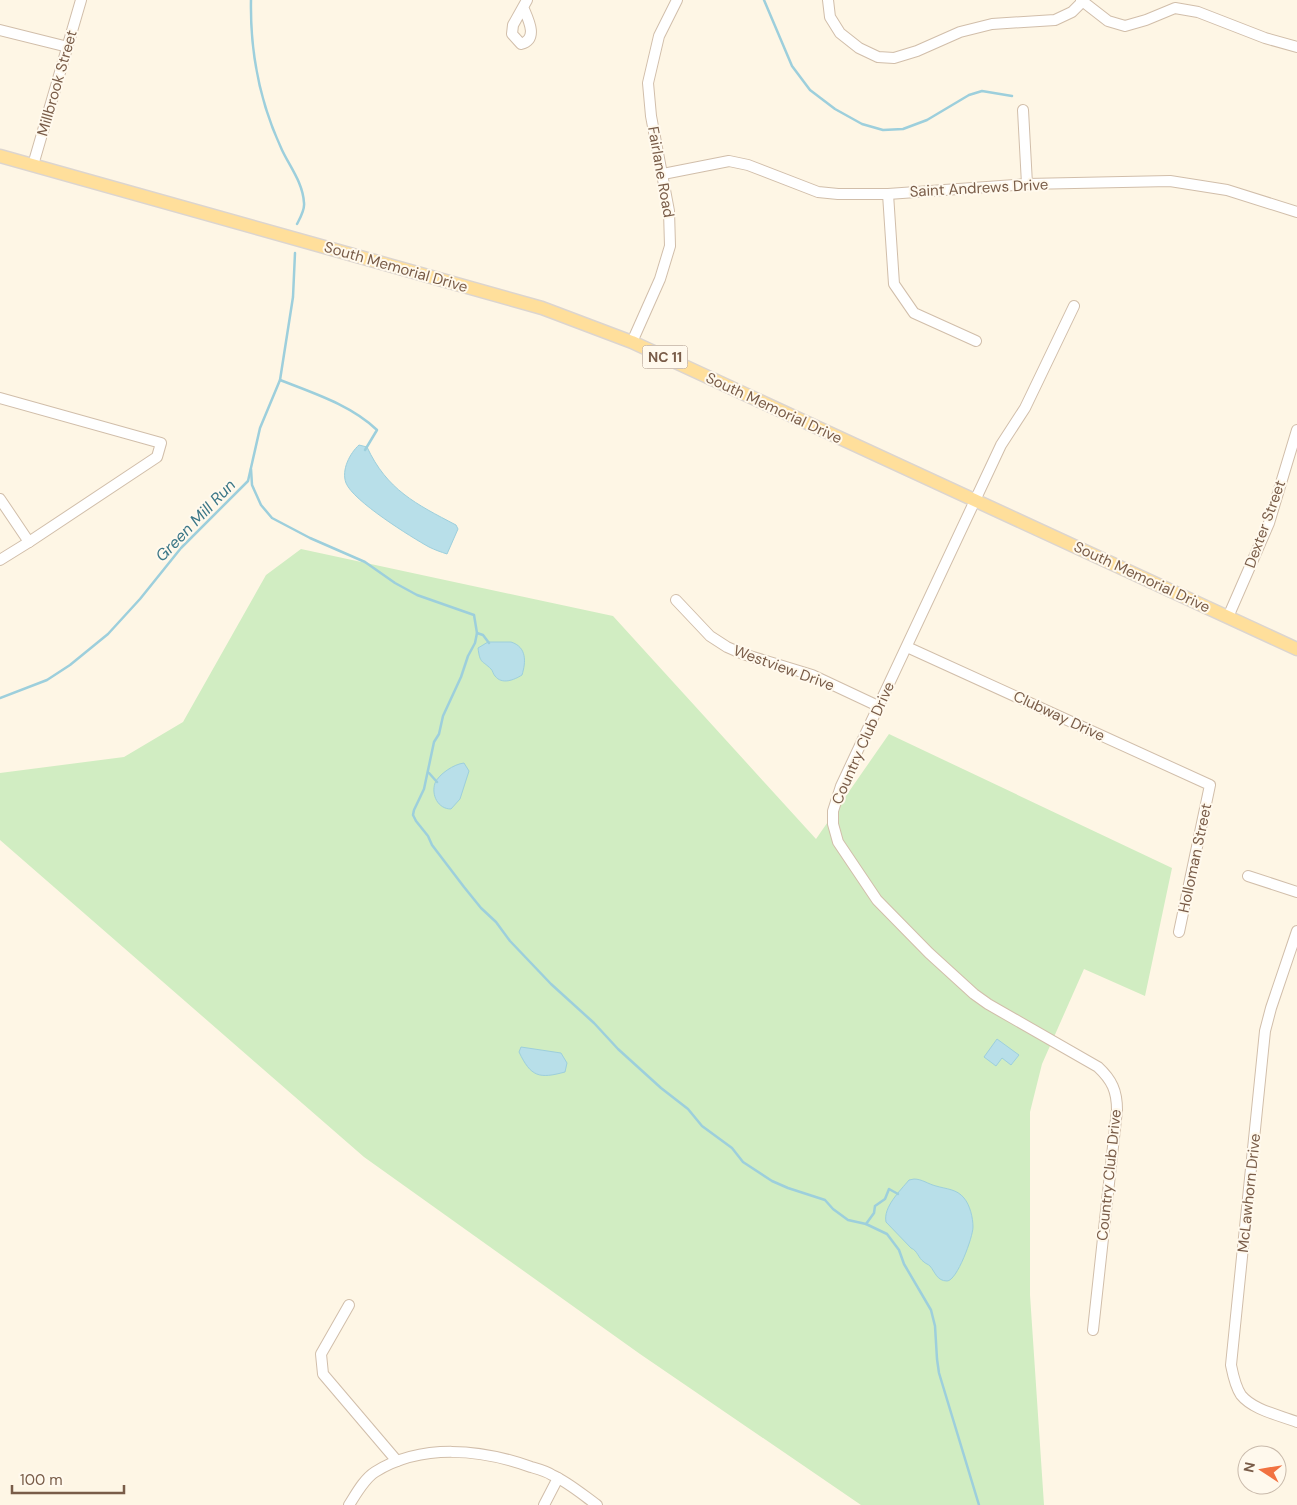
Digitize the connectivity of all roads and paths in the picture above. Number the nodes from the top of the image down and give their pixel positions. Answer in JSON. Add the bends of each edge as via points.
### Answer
{"nodes":[{"id":1,"x":81,"y":0,"type":"edge"},
{"id":2,"x":677,"y":0,"type":"edge"},
{"id":3,"x":828,"y":0,"type":"edge"},
{"id":4,"x":1083,"y":0,"type":"edge"},
{"id":5,"x":0,"y":30,"type":"edge"},
{"id":6,"x":68,"y":47,"type":"junction"},
{"id":7,"x":1297,"y":47,"type":"edge"},
{"id":8,"x":1023,"y":110,"type":"dead end"},
{"id":9,"x":0,"y":156,"type":"edge"},
{"id":10,"x":33,"y":165,"type":"junction"},
{"id":11,"x":663,"y":174,"type":"junction"},
{"id":12,"x":1027,"y":184,"type":"junction"},
{"id":13,"x":888,"y":194,"type":"junction"},
{"id":14,"x":1297,"y":212,"type":"edge"},
{"id":15,"x":1074,"y":306,"type":"dead end"},
{"id":16,"x":976,"y":341,"type":"dead end"},
{"id":17,"x":632,"y":342,"type":"junction"},
{"id":18,"x":0,"y":398,"type":"edge"},
{"id":19,"x":1296,"y":434,"type":"edge"},
{"id":20,"x":0,"y":499,"type":"edge"},
{"id":21,"x":975,"y":501,"type":"junction"},
{"id":22,"x":29,"y":542,"type":"junction"},
{"id":23,"x":0,"y":560,"type":"edge"},
{"id":24,"x":676,"y":600,"type":"dead end"},
{"id":25,"x":1228,"y":617,"type":"junction"},
{"id":26,"x":907,"y":647,"type":"junction"},
{"id":27,"x":1297,"y":649,"type":"edge"},
{"id":28,"x":878,"y":706,"type":"junction"},
{"id":29,"x":1210,"y":785,"type":"joint"},
{"id":30,"x":1248,"y":876,"type":"dead end"},
{"id":31,"x":1297,"y":892,"type":"edge"},
{"id":32,"x":1297,"y":931,"type":"edge"},
{"id":33,"x":1179,"y":932,"type":"dead end"},
{"id":34,"x":349,"y":1305,"type":"dead end"},
{"id":35,"x":1093,"y":1330,"type":"dead end"},
{"id":36,"x":1297,"y":1422,"type":"edge"},
{"id":37,"x":398,"y":1461,"type":"junction"},
{"id":38,"x":558,"y":1478,"type":"junction"},
{"id":39,"x":349,"y":1505,"type":"edge"},
{"id":40,"x":544,"y":1505,"type":"edge"},
{"id":41,"x":597,"y":1505,"type":"edge"}],
"edges":[{"from":1,"to":6,"type":"street","name":"Millbrook Street"},
{"from":2,"to":11,"type":"street","name":"Fairlane Road","via":[[659,36],[648,83]]},
{"from":3,"to":4,"type":"street","via":[[830,17],[840,33],[859,48],[878,57],[894,58],[960,32],[992,24],[1055,20],[1072,12]]},
{"from":4,"to":7,"type":"street","via":[[1108,21],[1125,26],[1175,8],[1198,12]]},
{"from":5,"to":6,"type":"street"},
{"from":6,"to":10,"type":"street","name":"Millbrook Street"},
{"from":8,"to":12,"type":"street"},
{"from":9,"to":10,"type":"main road","name":"South Memorial Drive","number":"NC 11"},
{"from":10,"to":17,"type":"main road","name":"South Memorial Drive","number":"NC 11","via":[[542,308]]},
{"from":11,"to":13,"type":"street","name":"Saint Andrews Drive","via":[[729,161],[748,164],[818,192]]},
{"from":11,"to":17,"type":"street","name":"Fairlane Road","via":[[670,246],[660,279]]},
{"from":12,"to":13,"type":"street","name":"Saint Andrews Drive"},
{"from":12,"to":14,"type":"street","name":"Saint Andrews Drive","via":[[1170,180],[1227,190]]},
{"from":13,"to":16,"type":"street","via":[[894,284],[914,312]]},
{"from":15,"to":21,"type":"street","name":"Country Club Drive"},
{"from":17,"to":21,"type":"main road","name":"South Memorial Drive","number":"NC 11"},
{"from":18,"to":22,"type":"street","via":[[161,443],[157,456]]},
{"from":19,"to":25,"type":"street","name":"Dexter Street","via":[[1269,523]]},
{"from":20,"to":22,"type":"street"},
{"from":21,"to":25,"type":"main road","name":"South Memorial Drive","number":"NC 11"},
{"from":21,"to":26,"type":"street","name":"Country Club Drive"},
{"from":22,"to":23,"type":"street"},
{"from":24,"to":28,"type":"street","name":"Westview Drive","via":[[710,636],[727,647],[812,675]]},
{"from":25,"to":27,"type":"main road","name":"South Memorial Drive","number":"NC 11"},
{"from":26,"to":28,"type":"street","name":"Country Club Drive"},
{"from":26,"to":29,"type":"street","name":"Clubway Drive"},
{"from":28,"to":35,"type":"street","name":"Country Club Drive","via":[[836,800],[832,824],[838,842],[877,900],[929,954],[1001,1013],[1091,1062],[1108,1077],[1116,1092],[1117,1110]]},
{"from":29,"to":33,"type":"street","name":"Holloman Street"},
{"from":30,"to":31,"type":"street"},
{"from":32,"to":36,"type":"street","name":"McLawhorn Drive","via":[[1265,1030],[1231,1365],[1241,1395],[1255,1406]]},
{"from":34,"to":37,"type":"street","via":[[321,1354],[323,1374]]},
{"from":37,"to":38,"type":"street","via":[[451,1451],[485,1454],[508,1458]]},
{"from":37,"to":39,"type":"street","via":[[373,1473]]},
{"from":38,"to":40,"type":"street"},
{"from":38,"to":41,"type":"street"}]}
